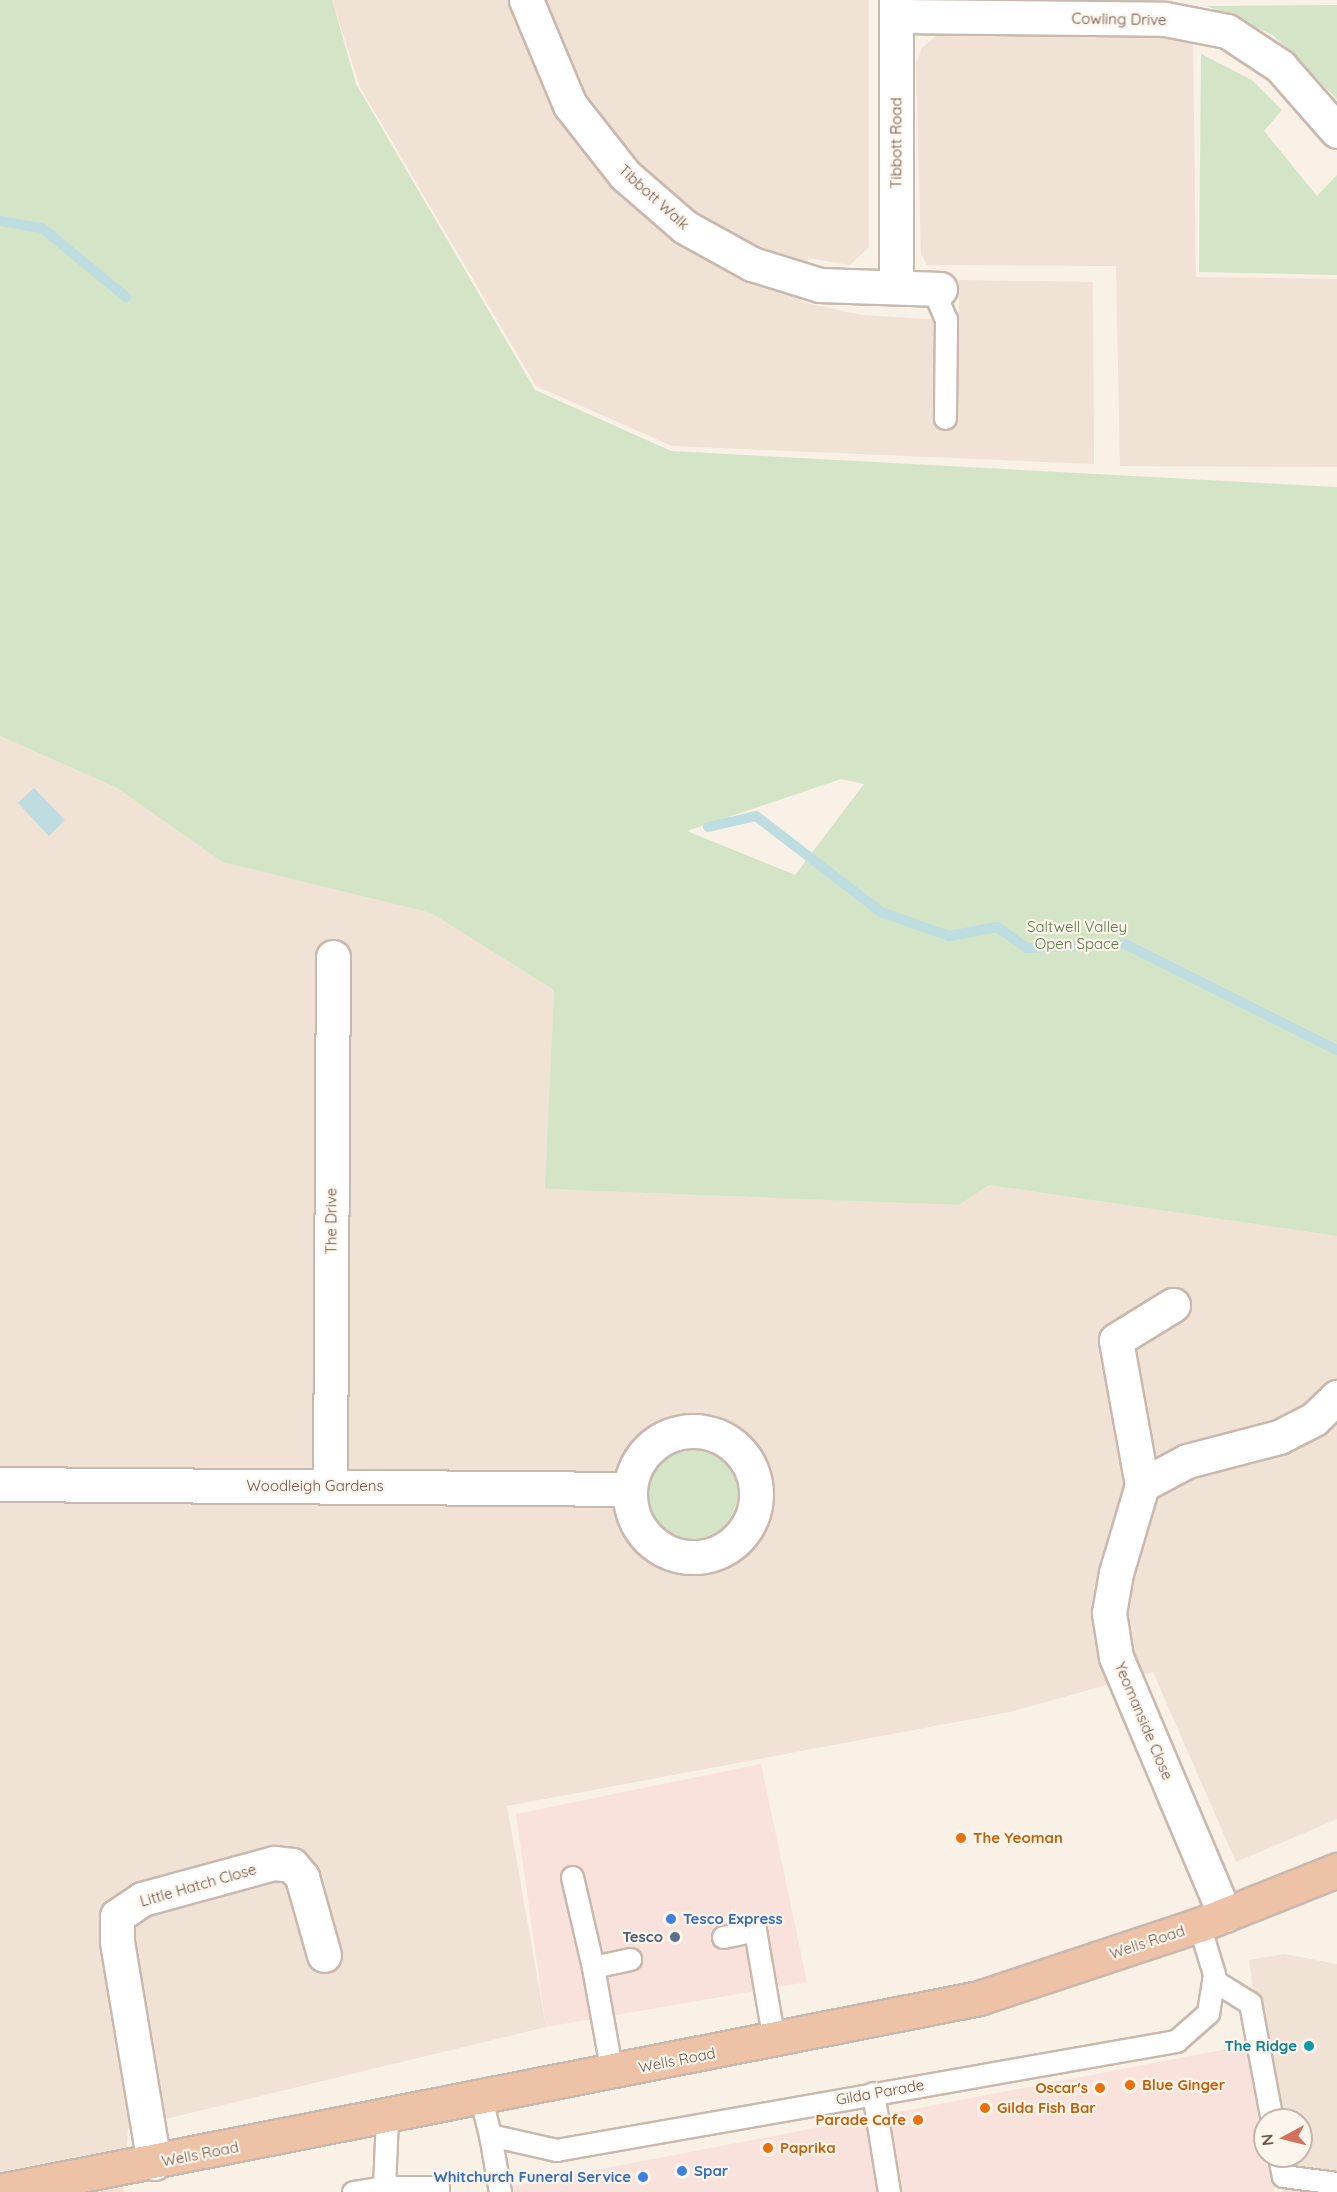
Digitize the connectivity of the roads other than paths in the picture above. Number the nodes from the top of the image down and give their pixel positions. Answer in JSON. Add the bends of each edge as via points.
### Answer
{"nodes":[{"id":1,"x":526,"y":0,"type":"edge"},
{"id":2,"x":896,"y":8,"type":"edge"},
{"id":3,"x":1337,"y":131,"type":"edge"},
{"id":4,"x":896,"y":286,"type":"junction"},
{"id":5,"x":936,"y":289,"type":"joint"},
{"id":6,"x":945,"y":418,"type":"dead end"},
{"id":7,"x":333,"y":957,"type":"dead end"},
{"id":8,"x":1173,"y":1305,"type":"dead end"},
{"id":9,"x":1337,"y":1397,"type":"edge"},
{"id":10,"x":0,"y":1484,"type":"edge"},
{"id":11,"x":1142,"y":1485,"type":"junction"},
{"id":12,"x":330,"y":1486,"type":"junction"},
{"id":13,"x":630,"y":1489,"type":"dead end"},
{"id":14,"x":1337,"y":1870,"type":"edge"},
{"id":15,"x":572,"y":1877,"type":"dead end"},
{"id":16,"x":1212,"y":1920,"type":"junction"},
{"id":17,"x":723,"y":1937,"type":"dead end"},
{"id":18,"x":324,"y":1954,"type":"dead end"},
{"id":19,"x":630,"y":1959,"type":"dead end"},
{"id":20,"x":593,"y":1967,"type":"junction"},
{"id":21,"x":1213,"y":1980,"type":"junction"},
{"id":22,"x":774,"y":2041,"type":"junction"},
{"id":23,"x":612,"y":2073,"type":"junction"},
{"id":24,"x":873,"y":2093,"type":"junction"},
{"id":25,"x":481,"y":2100,"type":"junction"},
{"id":26,"x":1270,"y":2108,"type":"edge"},
{"id":27,"x":387,"y":2117,"type":"junction"},
{"id":28,"x":490,"y":2135,"type":"junction"},
{"id":29,"x":154,"y":2163,"type":"junction"},
{"id":30,"x":1281,"y":2168,"type":"edge"},
{"id":31,"x":1337,"y":2183,"type":"edge"},
{"id":32,"x":384,"y":2187,"type":"junction"},
{"id":33,"x":0,"y":2191,"type":"edge"},
{"id":34,"x":353,"y":2192,"type":"edge"},
{"id":35,"x":438,"y":2192,"type":"edge"},
{"id":36,"x":500,"y":2192,"type":"edge"},
{"id":37,"x":889,"y":2192,"type":"edge"}],
"edges":[{"from":1,"to":4,"type":"street","name":"Tibbott Walk","via":[[570,105],[625,175],[686,227],[752,264],[820,285]]},
{"from":2,"to":3,"type":"street","name":"Cowling Drive","via":[[1165,19],[1227,31],[1280,66]]},
{"from":2,"to":4,"type":"street","name":"Tibbott Road"},
{"from":4,"to":5,"type":"street","name":"Tibbott Walk"},
{"from":5,"to":6,"type":"lane","via":[[946,319]]},
{"from":7,"to":12,"type":"street","name":"The Drive"},
{"from":8,"to":11,"type":"street","name":"Yeomanside Close","via":[[1116,1340]]},
{"from":9,"to":11,"type":"street","via":[[1314,1419],[1279,1437],[1187,1461]]},
{"from":10,"to":12,"type":"street","name":"Woodleigh Gardens"},
{"from":11,"to":16,"type":"street","name":"Yeomanside Close","via":[[1109,1613],[1116,1657]]},
{"from":12,"to":13,"type":"street","name":"Woodleigh Gardens"},
{"from":14,"to":16,"type":"highway","name":"Wells Road"},
{"from":15,"to":20,"type":"lane"},
{"from":16,"to":21,"type":"lane","name":"Gilda Parade"},
{"from":16,"to":22,"type":"highway","name":"Wells Road","via":[[979,1998]]},
{"from":17,"to":22,"type":"lane","via":[[755,1930]]},
{"from":18,"to":29,"type":"street","name":"Little Hatch Close","via":[[302,1877],[292,1865],[274,1863],[142,1899],[117,1916],[117,1941]]},
{"from":19,"to":20,"type":"lane"},
{"from":20,"to":23,"type":"lane"},
{"from":21,"to":24,"type":"lane","name":"Gilda Parade","via":[[1208,2013],[1176,2041]]},
{"from":21,"to":26,"type":"lane","via":[[1250,2003]]},
{"from":22,"to":23,"type":"highway","name":"Wells Road"},
{"from":23,"to":25,"type":"highway","name":"Wells Road"},
{"from":24,"to":28,"type":"lane","name":"Gilda Parade","via":[[556,2150]]},
{"from":24,"to":37,"type":"lane"},
{"from":25,"to":27,"type":"highway","name":"Wells Road"},
{"from":25,"to":28,"type":"lane"},
{"from":27,"to":29,"type":"highway","name":"Wells Road"},
{"from":27,"to":32,"type":"lane"},
{"from":28,"to":36,"type":"lane"},
{"from":29,"to":33,"type":"highway","name":"Wells Road"},
{"from":30,"to":31,"type":"lane","via":[[1283,2176]]},
{"from":32,"to":34,"type":"lane"},
{"from":32,"to":35,"type":"lane","via":[[438,2187]]}]}
